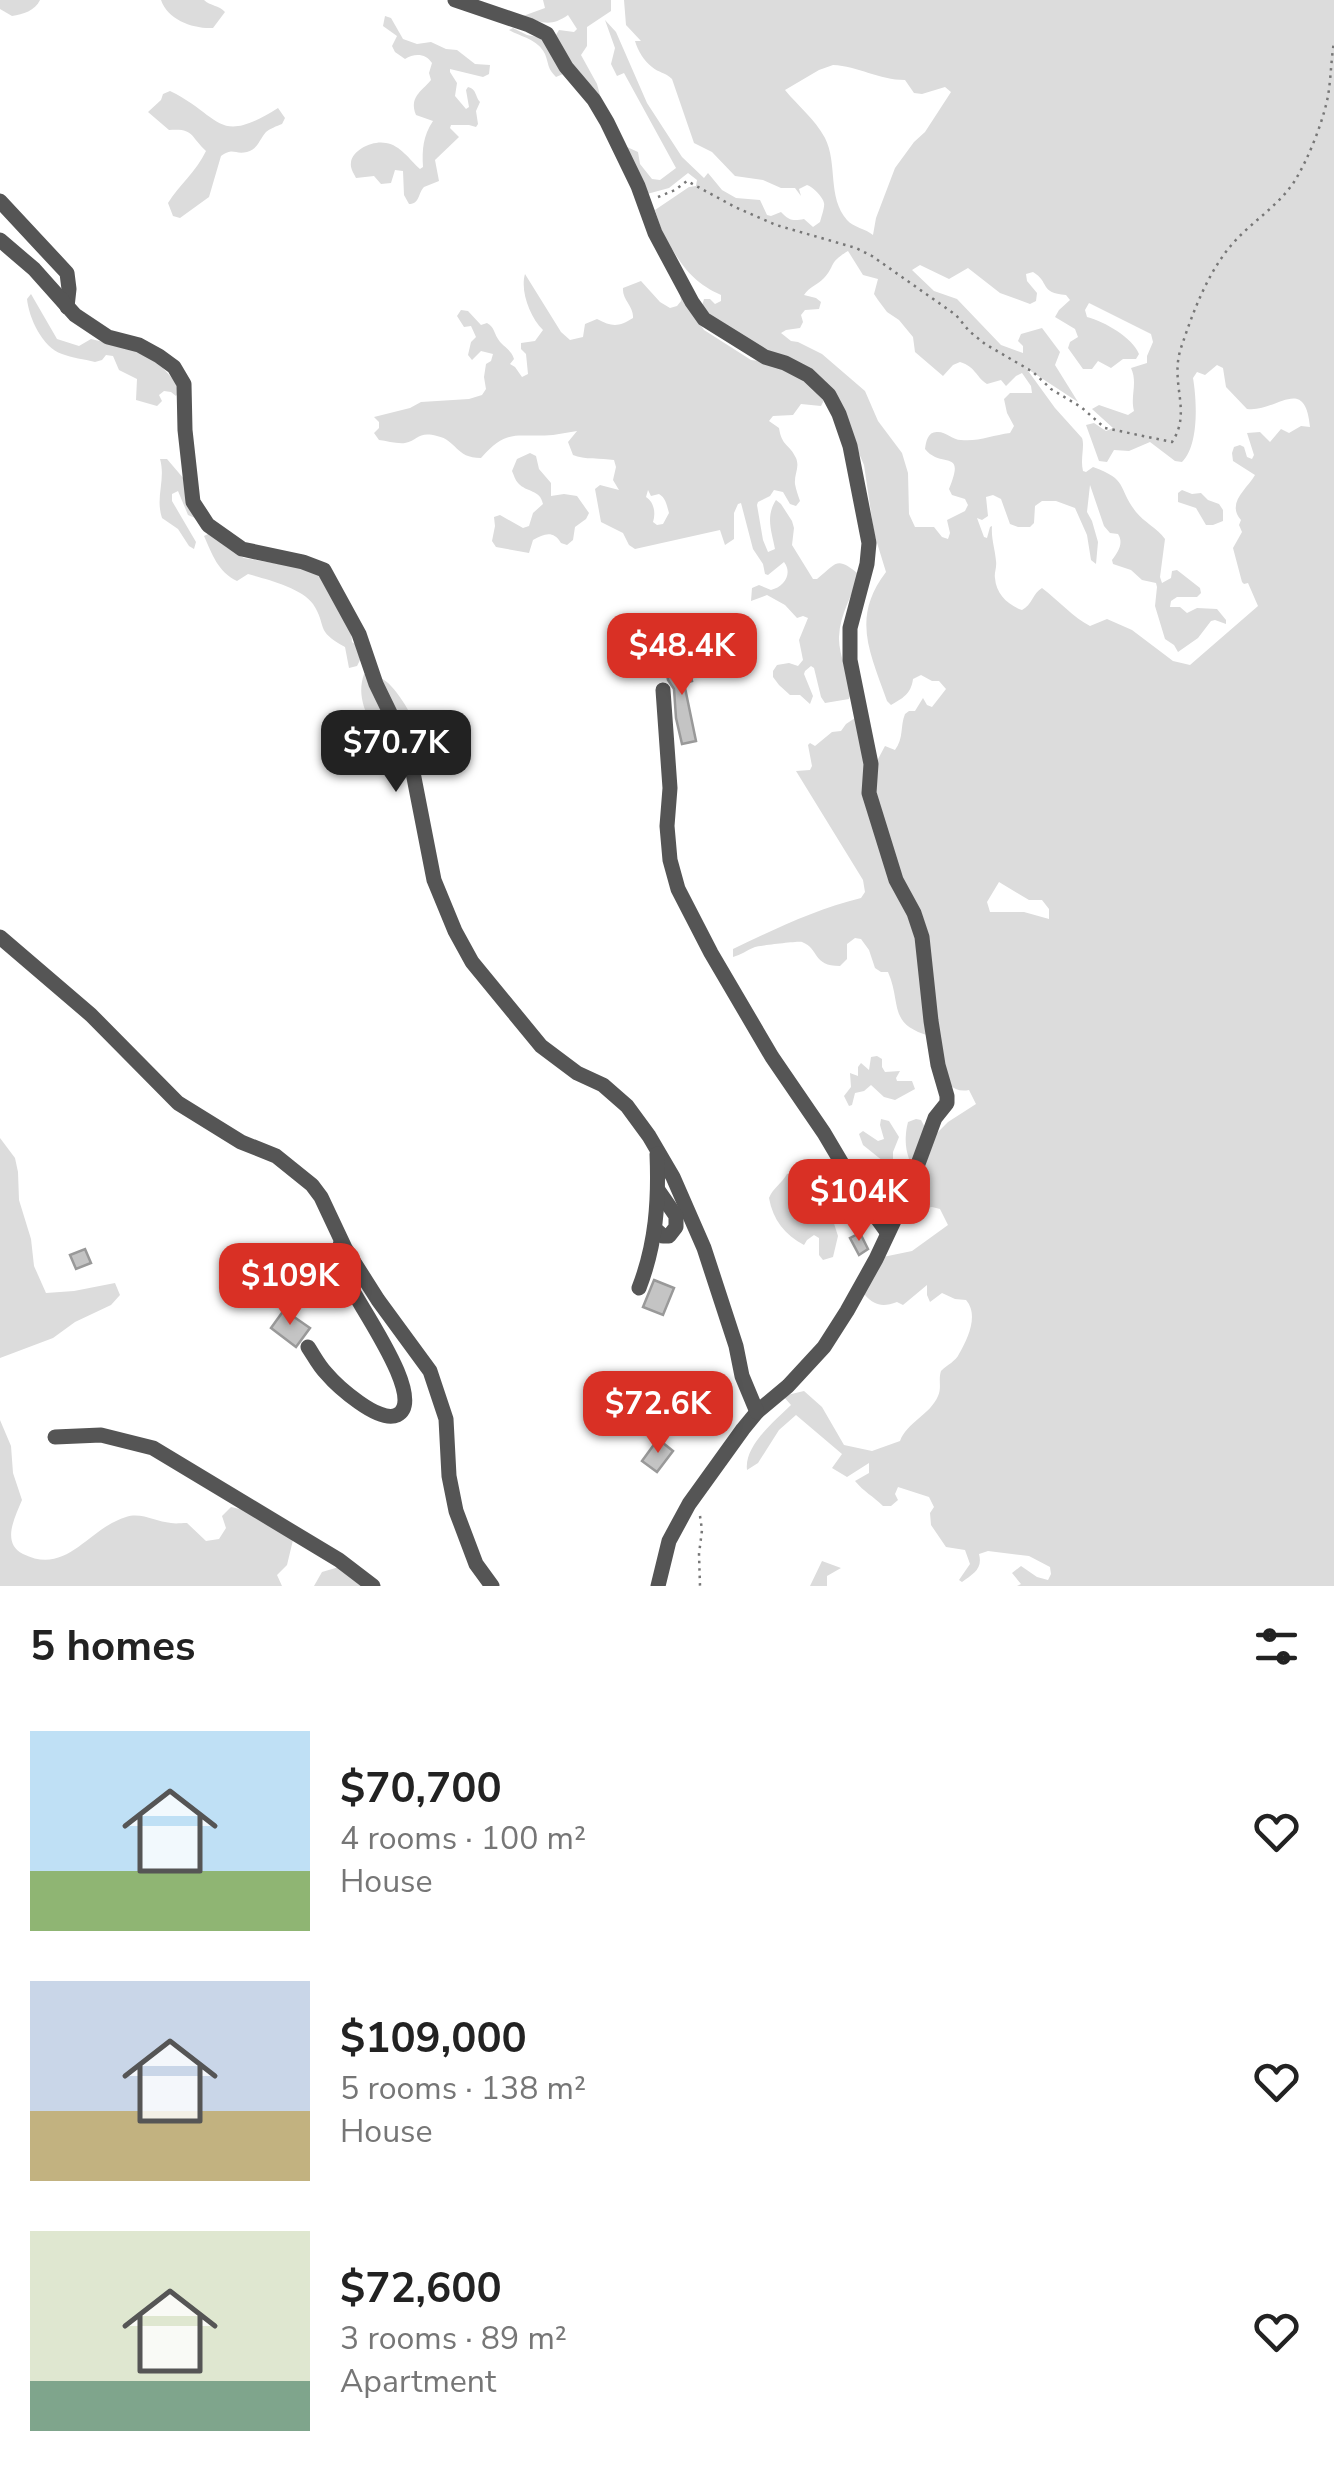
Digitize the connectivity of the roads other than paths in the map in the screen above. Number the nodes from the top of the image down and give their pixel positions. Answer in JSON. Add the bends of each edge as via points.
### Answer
{"nodes":[{"id":1,"x":455,"y":0,"type":"edge"},
{"id":2,"x":0,"y":201,"type":"edge"},
{"id":3,"x":0,"y":240,"type":"edge"},
{"id":4,"x":67,"y":307,"type":"junction"},
{"id":5,"x":663,"y":690,"type":"dead end"},
{"id":6,"x":0,"y":937,"type":"edge"},
{"id":7,"x":657,"y":1150,"type":"junction"},
{"id":8,"x":887,"y":1232,"type":"junction"},
{"id":9,"x":339,"y":1236,"type":"junction"},
{"id":10,"x":639,"y":1288,"type":"dead end"},
{"id":11,"x":308,"y":1347,"type":"dead end"},
{"id":12,"x":757,"y":1412,"type":"junction"},
{"id":13,"x":55,"y":1438,"type":"dead end"},
{"id":14,"x":373,"y":1586,"type":"edge"},
{"id":15,"x":492,"y":1586,"type":"edge"},
{"id":16,"x":658,"y":1586,"type":"edge"}],
"edges":[{"from":1,"to":8,"type":"street","via":[[547,34],[594,100],[654,234],[704,319],[808,375],[839,414],[869,544],[850,628],[871,764],[869,794],[922,938],[930,1021],[947,1096]]},
{"from":2,"to":4,"type":"street","via":[[68,273]]},
{"from":3,"to":4,"type":"street"},
{"from":4,"to":7,"type":"street","via":[[108,337],[138,345],[174,367],[184,384],[193,502],[208,524],[242,549],[324,570],[409,752],[434,880],[472,962],[541,1046],[576,1074],[604,1084]]},
{"from":5,"to":8,"type":"street","via":[[667,826],[678,889],[772,1057]]},
{"from":6,"to":9,"type":"street","via":[[91,1015],[178,1103],[276,1156],[312,1184]]},
{"from":7,"to":10,"type":"street","via":[[658,1190],[676,1227],[669,1236],[654,1229]]},
{"from":7,"to":12,"type":"street","via":[[704,1248]]},
{"from":8,"to":12,"type":"street","via":[[824,1347]]},
{"from":9,"to":11,"type":"street","via":[[346,1277],[390,1354],[404,1394],[402,1410],[384,1417],[372,1412],[324,1372]]},
{"from":9,"to":15,"type":"street","via":[[430,1371],[446,1419],[456,1511]]},
{"from":12,"to":16,"type":"street","via":[[689,1504],[669,1541]]},
{"from":13,"to":14,"type":"street","via":[[101,1435],[153,1448]]}]}
